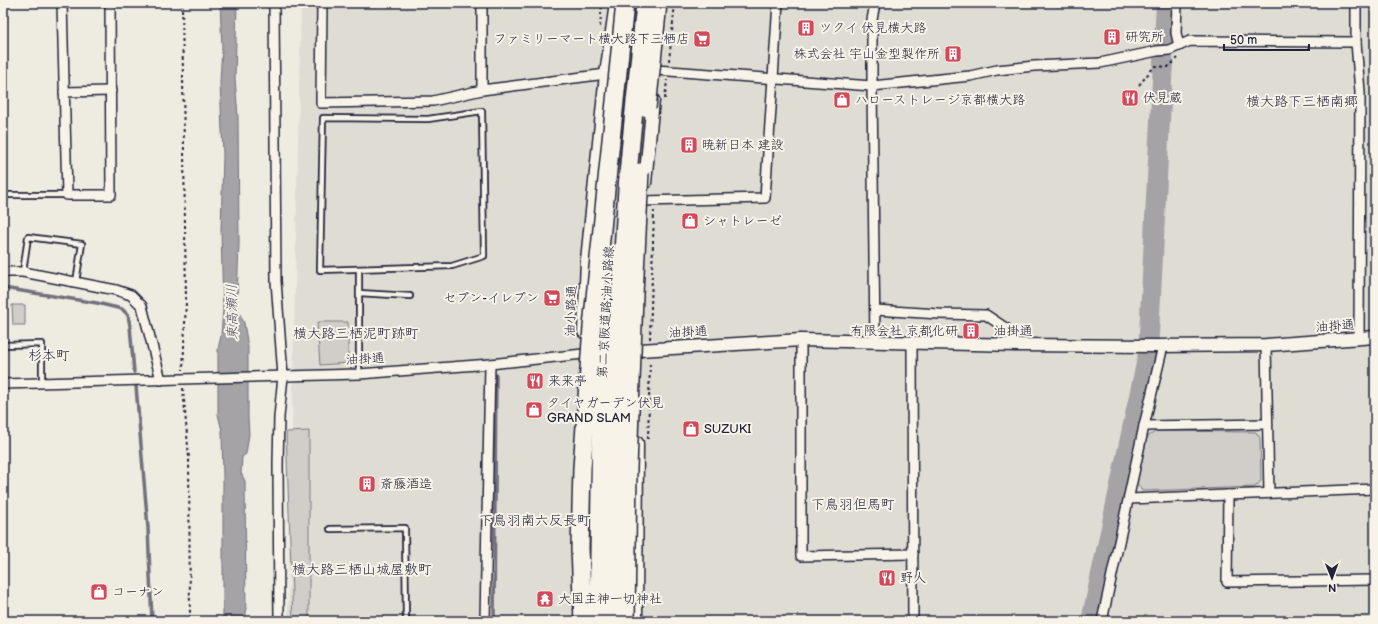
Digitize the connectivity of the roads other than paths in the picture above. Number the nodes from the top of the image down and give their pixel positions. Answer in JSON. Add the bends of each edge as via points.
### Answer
{"nodes":[{"id":1,"x":62,"y":3,"type":"edge"},
{"id":2,"x":110,"y":3,"type":"edge"},
{"id":3,"x":274,"y":3,"type":"edge"},
{"id":4,"x":322,"y":3,"type":"edge"},
{"id":5,"x":482,"y":3,"type":"edge"},
{"id":6,"x":616,"y":3,"type":"edge"},
{"id":7,"x":625,"y":3,"type":"edge"},
{"id":8,"x":632,"y":3,"type":"edge"},
{"id":9,"x":646,"y":3,"type":"edge"},
{"id":10,"x":658,"y":3,"type":"edge"},
{"id":11,"x":662,"y":3,"type":"edge"},
{"id":12,"x":778,"y":3,"type":"edge"},
{"id":13,"x":875,"y":3,"type":"edge"},
{"id":14,"x":1177,"y":3,"type":"edge"},
{"id":15,"x":1356,"y":3,"type":"edge"},
{"id":16,"x":1356,"y":42,"type":"junction"},
{"id":17,"x":1179,"y":46,"type":"junction"},
{"id":18,"x":662,"y":71,"type":"junction"},
{"id":19,"x":606,"y":74,"type":"junction"},
{"id":20,"x":772,"y":80,"type":"junction"},
{"id":21,"x":872,"y":86,"type":"junction"},
{"id":22,"x":482,"y":90,"type":"junction"},
{"id":23,"x":111,"y":91,"type":"junction"},
{"id":24,"x":64,"y":92,"type":"junction"},
{"id":25,"x":3,"y":195,"type":"edge"},
{"id":26,"x":68,"y":195,"type":"junction"},
{"id":27,"x":649,"y":201,"type":"junction"},
{"id":28,"x":359,"y":269,"type":"junction"},
{"id":29,"x":3,"y":272,"type":"edge"},
{"id":30,"x":22,"y":272,"type":"junction"},
{"id":31,"x":76,"y":282,"type":"junction"},
{"id":32,"x":359,"y":293,"type":"junction"},
{"id":33,"x":410,"y":296,"type":"dead end"},
{"id":34,"x":875,"y":310,"type":"junction"},
{"id":35,"x":1375,"y":337,"type":"edge"},
{"id":36,"x":1359,"y":338,"type":"junction"},
{"id":37,"x":801,"y":340,"type":"junction"},
{"id":38,"x":875,"y":342,"type":"junction"},
{"id":39,"x":912,"y":343,"type":"junction"},
{"id":40,"x":3,"y":345,"type":"edge"},
{"id":41,"x":1016,"y":345,"type":"junction"},
{"id":42,"x":1266,"y":345,"type":"junction"},
{"id":43,"x":1159,"y":346,"type":"junction"},
{"id":44,"x":637,"y":349,"type":"junction"},
{"id":45,"x":583,"y":354,"type":"junction"},
{"id":46,"x":490,"y":364,"type":"junction"},
{"id":47,"x":359,"y":374,"type":"junction"},
{"id":48,"x":283,"y":376,"type":"junction"},
{"id":49,"x":161,"y":380,"type":"junction"},
{"id":50,"x":42,"y":383,"type":"junction"},
{"id":51,"x":3,"y":384,"type":"edge"},
{"id":52,"x":1267,"y":424,"type":"junction"},
{"id":53,"x":1144,"y":426,"type":"junction"},
{"id":54,"x":1375,"y":489,"type":"edge"},
{"id":55,"x":1268,"y":493,"type":"junction"},
{"id":56,"x":1228,"y":495,"type":"junction"},
{"id":57,"x":1129,"y":499,"type":"junction"},
{"id":58,"x":330,"y":529,"type":"dead end"},
{"id":59,"x":913,"y":554,"type":"junction"},
{"id":60,"x":1375,"y":580,"type":"edge"},
{"id":61,"x":279,"y":621,"type":"edge"},
{"id":62,"x":406,"y":621,"type":"edge"},
{"id":63,"x":485,"y":621,"type":"edge"},
{"id":64,"x":582,"y":621,"type":"edge"},
{"id":65,"x":598,"y":621,"type":"edge"},
{"id":66,"x":613,"y":621,"type":"edge"},
{"id":67,"x":626,"y":621,"type":"edge"},
{"id":68,"x":636,"y":621,"type":"edge"},
{"id":69,"x":913,"y":621,"type":"edge"},
{"id":70,"x":1102,"y":621,"type":"edge"}],
"edges":[{"from":1,"to":24,"type":"street"},
{"from":2,"to":23,"type":"street"},
{"from":3,"to":48,"type":"street","via":[[276,281]]},
{"from":4,"to":22,"type":"street","via":[[321,103],[433,101]]},
{"from":5,"to":22,"type":"street"},
{"from":6,"to":19,"type":"street","name":"油小路通"},
{"from":7,"to":64,"type":"highway","bridge":true,"via":[[592,327],[582,468]]},
{"from":8,"to":65,"type":"highway","name":"第二京阪道路;油小路線","bridge":true,"via":[[608,266],[601,420]]},
{"from":9,"to":66,"type":"highway","name":"第二京阪道路;油小路線","bridge":true,"via":[[626,202],[619,316]]},
{"from":10,"to":67,"type":"highway","bridge":true,"via":[[639,184],[628,469]]},
{"from":11,"to":18,"type":"street"},
{"from":12,"to":20,"type":"street"},
{"from":13,"to":21,"type":"street","via":[[872,20]]},
{"from":14,"to":17,"type":"street","via":[[1176,33]]},
{"from":15,"to":16,"type":"street"},
{"from":16,"to":17,"type":"street","via":[[1190,41]]},
{"from":16,"to":36,"type":"street","via":[[1360,92]]},
{"from":17,"to":21,"type":"street","via":[[1100,63],[1026,66],[970,76]]},
{"from":18,"to":19,"type":"street"},
{"from":18,"to":20,"type":"street"},
{"from":18,"to":27,"type":"street"},
{"from":19,"to":22,"type":"street"},
{"from":19,"to":45,"type":"street","name":"油小路通","via":[[587,260]]},
{"from":20,"to":21,"type":"street"},
{"from":20,"to":27,"type":"street","via":[[765,198]]},
{"from":21,"to":34,"type":"street"},
{"from":23,"to":24,"type":"street"},
{"from":23,"to":26,"type":"street","via":[[111,195]]},
{"from":24,"to":26,"type":"street"},
{"from":25,"to":26,"type":"lane"},
{"from":27,"to":44,"type":"street"},
{"from":28,"to":28,"type":"lane","via":[[452,266],[484,256],[482,111],[428,119],[323,118],[320,270]]},
{"from":28,"to":32,"type":"lane"},
{"from":29,"to":30,"type":"street"},
{"from":30,"to":31,"type":"street"},
{"from":30,"to":31,"type":"lane","via":[[28,237],[82,244]]},
{"from":31,"to":49,"type":"street","via":[[131,295],[142,306]]},
{"from":32,"to":33,"type":"lane"},
{"from":32,"to":47,"type":"lane"},
{"from":34,"to":38,"type":"street"},
{"from":34,"to":41,"type":"street","via":[[986,315],[1007,329]]},
{"from":35,"to":36,"type":"street","name":"油掛通"},
{"from":36,"to":42,"type":"street","name":"油掛通"},
{"from":37,"to":38,"type":"street","name":"油掛通"},
{"from":37,"to":44,"type":"street","name":"油掛通"},
{"from":37,"to":59,"type":"street","via":[[801,556]]},
{"from":38,"to":39,"type":"street","name":"油掛通"},
{"from":39,"to":41,"type":"street","name":"油掛通"},
{"from":39,"to":59,"type":"street"},
{"from":40,"to":50,"type":"lane","via":[[42,344]]},
{"from":41,"to":43,"type":"street","name":"油掛通"},
{"from":42,"to":43,"type":"street","name":"油掛通"},
{"from":42,"to":52,"type":"street"},
{"from":43,"to":53,"type":"street"},
{"from":44,"to":45,"type":"street","name":"油掛通"},
{"from":44,"to":68,"type":"street"},
{"from":45,"to":46,"type":"street","name":"油掛通"},
{"from":45,"to":64,"type":"street","name":"油小路通","via":[[585,492]]},
{"from":46,"to":47,"type":"street","name":"油掛通"},
{"from":46,"to":63,"type":"street"},
{"from":47,"to":48,"type":"street","name":"油掛通"},
{"from":48,"to":49,"type":"street","name":"油掛通"},
{"from":48,"to":61,"type":"street","via":[[278,464]]},
{"from":49,"to":50,"type":"street","name":"油掛通"},
{"from":50,"to":51,"type":"street","name":"油掛通"},
{"from":52,"to":53,"type":"street"},
{"from":52,"to":55,"type":"street"},
{"from":53,"to":57,"type":"street"},
{"from":54,"to":55,"type":"street"},
{"from":55,"to":56,"type":"street"},
{"from":56,"to":57,"type":"street"},
{"from":56,"to":60,"type":"street","via":[[1227,582]]},
{"from":57,"to":70,"type":"street"},
{"from":58,"to":62,"type":"lane","via":[[405,528]]},
{"from":59,"to":69,"type":"street"}]}
